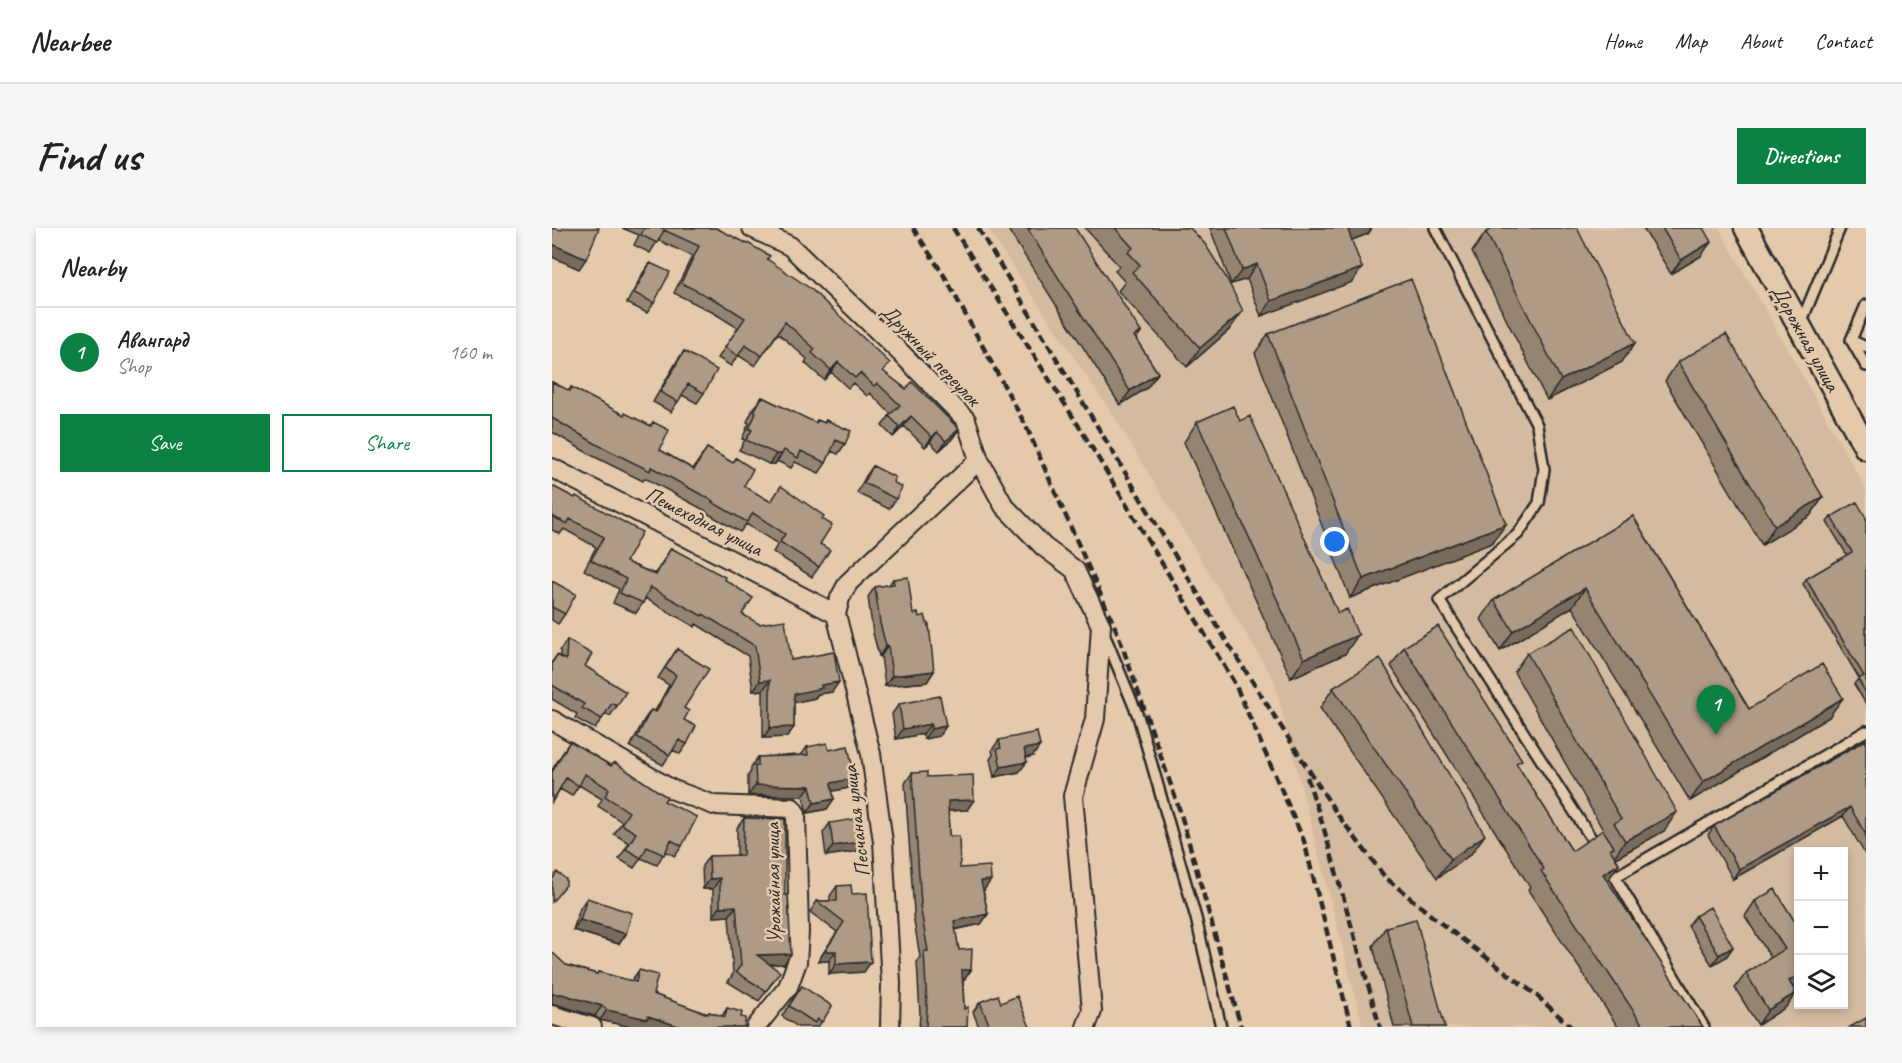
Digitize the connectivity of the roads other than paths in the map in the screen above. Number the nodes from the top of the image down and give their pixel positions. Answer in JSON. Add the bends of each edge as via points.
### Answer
{"nodes":[{"id":1,"x":752,"y":228,"type":"edge"},
{"id":2,"x":1435,"y":228,"type":"edge"},
{"id":3,"x":1746,"y":228,"type":"edge"},
{"id":4,"x":1840,"y":228,"type":"edge"},
{"id":5,"x":1866,"y":305,"type":"edge"},
{"id":6,"x":1800,"y":327,"type":"junction"},
{"id":7,"x":1851,"y":340,"type":"junction"},
{"id":8,"x":1866,"y":347,"type":"edge"},
{"id":9,"x":1866,"y":366,"type":"edge"},
{"id":10,"x":1866,"y":448,"type":"edge"},
{"id":11,"x":979,"y":460,"type":"junction"},
{"id":12,"x":552,"y":468,"type":"edge"},
{"id":13,"x":836,"y":614,"type":"junction"},
{"id":14,"x":1101,"y":626,"type":"junction"},
{"id":15,"x":552,"y":720,"type":"edge"},
{"id":16,"x":1866,"y":731,"type":"edge"},
{"id":17,"x":1616,"y":877,"type":"junction"},
{"id":18,"x":552,"y":1015,"type":"edge"},
{"id":19,"x":592,"y":1027,"type":"edge"},
{"id":20,"x":756,"y":1027,"type":"edge"},
{"id":21,"x":890,"y":1027,"type":"edge"},
{"id":22,"x":1086,"y":1027,"type":"edge"},
{"id":23,"x":1221,"y":1027,"type":"edge"},
{"id":24,"x":1704,"y":1027,"type":"edge"}],
"edges":[{"from":1,"to":11,"type":"street","name":"Дружный переулок","via":[[790,246],[902,354],[966,420]]},
{"from":2,"to":17,"type":"lane","via":[[1537,425],[1544,469],[1539,503],[1518,534],[1439,600]]},
{"from":3,"to":6,"type":"street","name":"Дорожная улица"},
{"from":4,"to":6,"type":"lane"},
{"from":5,"to":7,"type":"lane"},
{"from":6,"to":10,"type":"street","name":"Дорожная улица"},
{"from":7,"to":8,"type":"lane"},
{"from":7,"to":9,"type":"lane"},
{"from":11,"to":13,"type":"street","via":[[848,583]]},
{"from":11,"to":14,"type":"street","name":"Дружный переулок","via":[[1004,506],[1044,547],[1075,570]]},
{"from":12,"to":13,"type":"street","name":"Пешеходная улица"},
{"from":13,"to":21,"type":"street","name":"Песчаная улица","via":[[871,754],[883,842]]},
{"from":14,"to":22,"type":"street","via":[[1095,719],[1073,796],[1092,1011]]},
{"from":14,"to":23,"type":"lane","via":[[1138,716],[1196,918]]},
{"from":15,"to":20,"type":"street","name":"Урожайная улица","via":[[671,789],[714,805],[792,808],[796,814],[797,962],[788,987]]},
{"from":16,"to":17,"type":"lane"},
{"from":17,"to":24,"type":"lane"},
{"from":18,"to":19,"type":"street"}]}
